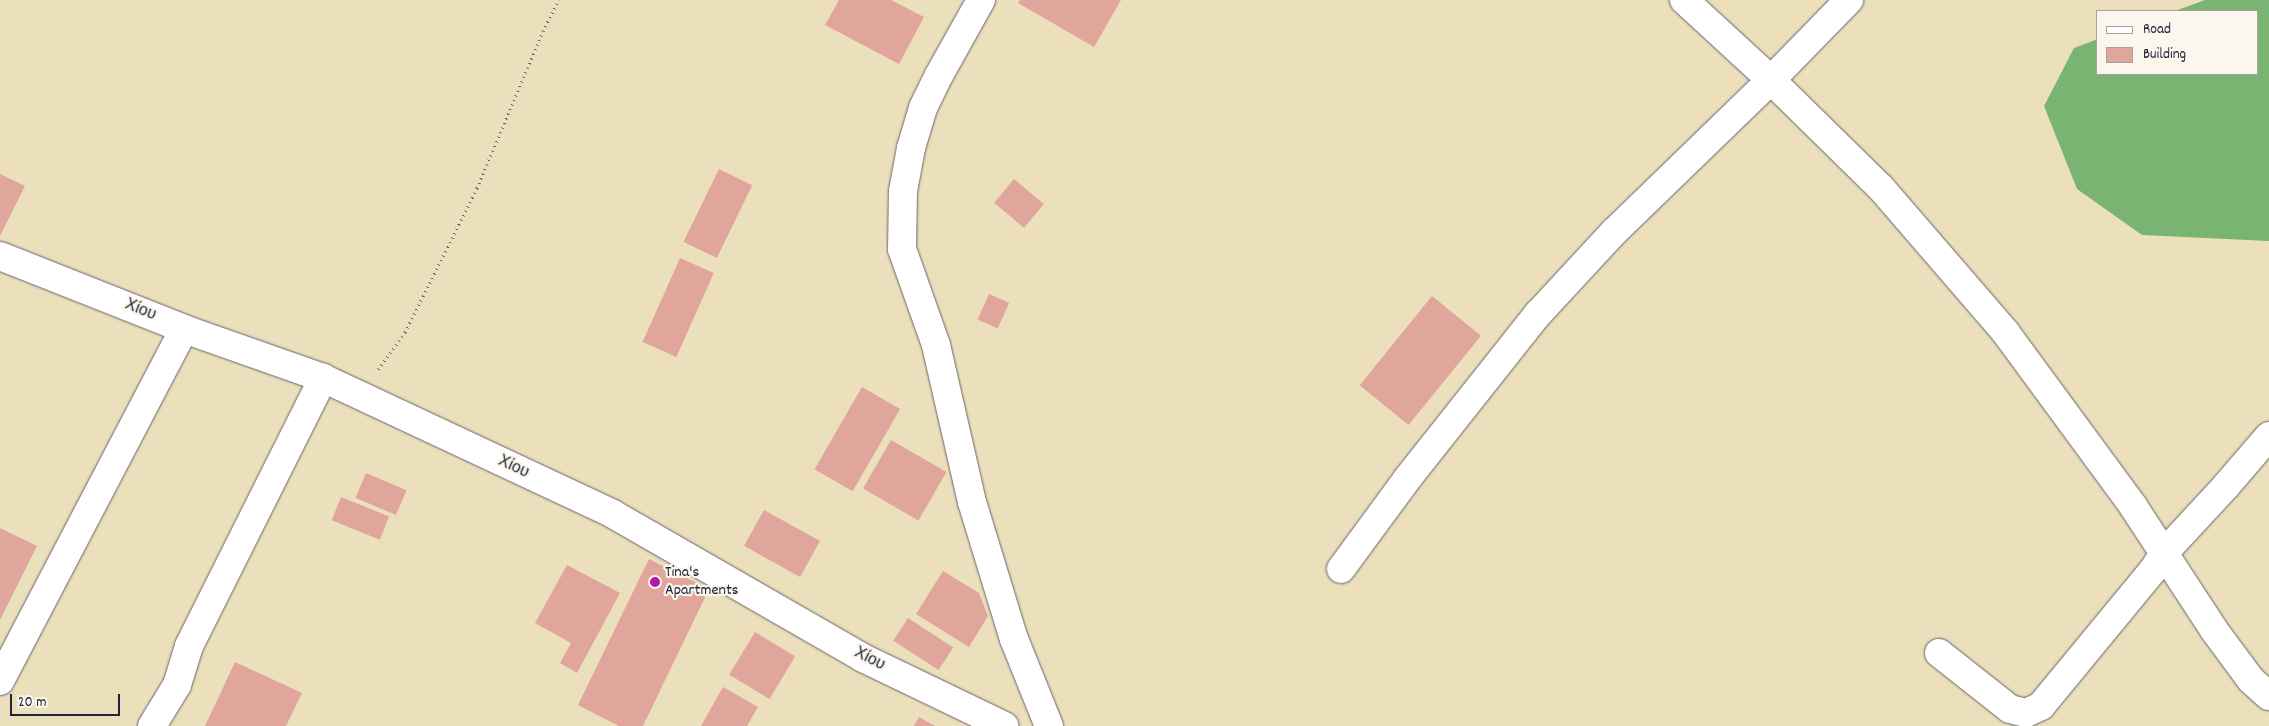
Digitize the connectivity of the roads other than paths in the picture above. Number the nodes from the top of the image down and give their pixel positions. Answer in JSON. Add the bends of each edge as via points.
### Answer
{"nodes":[{"id":1,"x":982,"y":0,"type":"edge"},
{"id":2,"x":1684,"y":0,"type":"edge"},
{"id":3,"x":1849,"y":0,"type":"edge"},
{"id":4,"x":1771,"y":80,"type":"junction"},
{"id":5,"x":0,"y":256,"type":"edge"},
{"id":6,"x":184,"y":329,"type":"junction"},
{"id":7,"x":323,"y":378,"type":"junction"},
{"id":8,"x":2269,"y":436,"type":"edge"},
{"id":9,"x":2164,"y":553,"type":"junction"},
{"id":10,"x":1341,"y":568,"type":"dead end"},
{"id":11,"x":1939,"y":653,"type":"dead end"},
{"id":12,"x":0,"y":681,"type":"edge"},
{"id":13,"x":2269,"y":696,"type":"edge"},
{"id":14,"x":152,"y":726,"type":"edge"},
{"id":15,"x":1004,"y":726,"type":"edge"},
{"id":16,"x":1049,"y":726,"type":"edge"}],
"edges":[{"from":1,"to":16,"type":"street","via":[[923,108],[902,191],[902,249],[936,345],[972,502],[1014,638]]},
{"from":2,"to":4,"type":"street"},
{"from":3,"to":4,"type":"street"},
{"from":4,"to":9,"type":"street","via":[[1881,188],[2006,333]]},
{"from":4,"to":10,"type":"street","via":[[1614,232],[1538,314]]},
{"from":5,"to":6,"type":"street","name":"Χίου"},
{"from":6,"to":7,"type":"street","name":"Χίου"},
{"from":6,"to":12,"type":"street"},
{"from":7,"to":14,"type":"street","via":[[189,646],[176,685]]},
{"from":7,"to":15,"type":"street","name":"Χίου","via":[[613,514],[863,658]]},
{"from":8,"to":9,"type":"street"},
{"from":9,"to":11,"type":"street","via":[[2041,706],[2026,713],[2010,709]]},
{"from":9,"to":13,"type":"street","via":[[2214,630],[2251,680]]}]}
